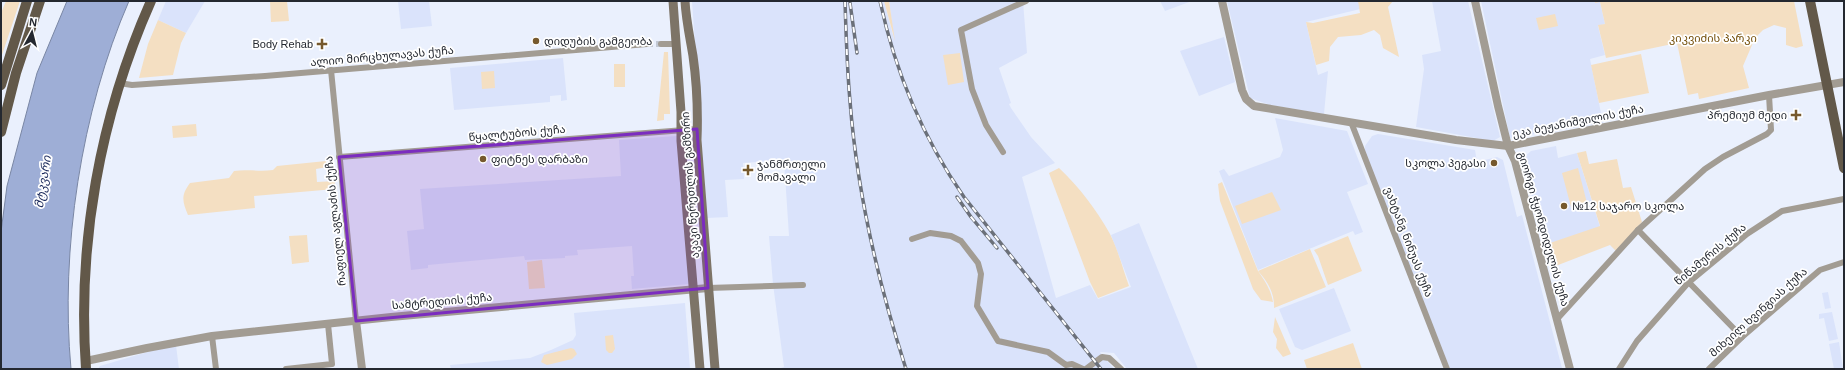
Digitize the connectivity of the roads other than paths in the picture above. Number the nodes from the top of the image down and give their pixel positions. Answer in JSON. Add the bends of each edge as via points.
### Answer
{"nodes":[{"id":1,"x":27,"y":1,"type":"edge"},
{"id":2,"x":40,"y":1,"type":"edge"},
{"id":3,"x":151,"y":1,"type":"edge"},
{"id":4,"x":673,"y":1,"type":"edge"},
{"id":5,"x":685,"y":1,"type":"edge"},
{"id":6,"x":1026,"y":1,"type":"edge"},
{"id":7,"x":1222,"y":1,"type":"edge"},
{"id":8,"x":1475,"y":1,"type":"edge"},
{"id":9,"x":1810,"y":1,"type":"edge"},
{"id":10,"x":647,"y":44,"type":"tunnel mouth"},
{"id":11,"x":661,"y":44,"type":"tunnel mouth"},
{"id":12,"x":676,"y":44,"type":"junction"},
{"id":13,"x":331,"y":70,"type":"junction"},
{"id":14,"x":1844,"y":82,"type":"edge"},
{"id":15,"x":119,"y":83,"type":"junction"},
{"id":16,"x":1,"y":85,"type":"edge"},
{"id":17,"x":1826,"y":85,"type":"junction"},
{"id":18,"x":1769,"y":95,"type":"junction"},
{"id":19,"x":1351,"y":122,"type":"junction"},
{"id":20,"x":697,"y":129,"type":"junction"},
{"id":21,"x":681,"y":130,"type":"junction"},
{"id":22,"x":1,"y":132,"type":"edge"},
{"id":23,"x":1508,"y":146,"type":"junction"},
{"id":24,"x":1003,"y":152,"type":"dead end"},
{"id":25,"x":339,"y":157,"type":"junction"},
{"id":26,"x":1844,"y":168,"type":"edge"},
{"id":27,"x":1844,"y":199,"type":"edge"},
{"id":28,"x":1638,"y":230,"type":"junction"},
{"id":29,"x":912,"y":239,"type":"dead end"},
{"id":30,"x":1844,"y":262,"type":"edge"},
{"id":31,"x":1688,"y":283,"type":"junction"},
{"id":32,"x":803,"y":284,"type":"dead end"},
{"id":33,"x":708,"y":288,"type":"junction"},
{"id":34,"x":693,"y":290,"type":"junction"},
{"id":35,"x":1558,"y":318,"type":"junction"},
{"id":36,"x":356,"y":321,"type":"junction"},
{"id":37,"x":328,"y":324,"type":"junction"},
{"id":38,"x":212,"y":336,"type":"junction"},
{"id":39,"x":1742,"y":337,"type":"junction"},
{"id":40,"x":86,"y":365,"type":"edge"},
{"id":41,"x":216,"y":369,"type":"edge"},
{"id":42,"x":286,"y":369,"type":"edge"},
{"id":43,"x":362,"y":369,"type":"edge"},
{"id":44,"x":700,"y":369,"type":"edge"},
{"id":45,"x":715,"y":369,"type":"edge"},
{"id":46,"x":1084,"y":369,"type":"edge"},
{"id":47,"x":1121,"y":369,"type":"edge"},
{"id":48,"x":1447,"y":369,"type":"edge"},
{"id":49,"x":1570,"y":369,"type":"edge"},
{"id":50,"x":1619,"y":369,"type":"edge"},
{"id":51,"x":1710,"y":369,"type":"edge"}],
"edges":[{"from":1,"to":16,"type":"main road"},
{"from":2,"to":22,"type":"main road","via":[[16,73]]},
{"from":3,"to":15,"type":"main road"},
{"from":4,"to":12,"type":"main road","name":"აკაკი წერეთლის გამზირი"},
{"from":5,"to":20,"type":"main road","name":"აკაკი წერეთლის გამზირი","via":[[693,57]]},
{"from":6,"to":24,"type":"street","via":[[961,30],[972,89],[986,126]]},
{"from":7,"to":19,"type":"street","name":"ეკა ბეჟანიშვილის ქუჩა","via":[[1246,100],[1254,106]]},
{"from":8,"to":23,"type":"street","name":"გიორგი ჭყონდიდელის ქუჩა"},
{"from":9,"to":17,"type":"main road"},
{"from":10,"to":13,"type":"street","name":"ალიო მირცხულავას ქუჩა"},
{"from":11,"to":12,"type":"street"},
{"from":12,"to":21,"type":"main road","name":"აკაკი წერეთლის გამზირი"},
{"from":13,"to":15,"type":"street","name":"ალიო მირცხულავას ქუჩა","via":[[132,85]]},
{"from":13,"to":25,"type":"street","name":"რაფიელ აგლაძის ქუჩა"},
{"from":14,"to":17,"type":"street","name":"ეკა ბეჟანიშვილის ქუჩა"},
{"from":15,"to":40,"type":"main road","via":[[99,163],[88,237],[84,297]]},
{"from":17,"to":18,"type":"street","name":"ეკა ბეჟანიშვილის ქუჩა"},
{"from":17,"to":26,"type":"main road"},
{"from":18,"to":23,"type":"street","name":"ეკა ბეჟანიშვილის ქუჩა"},
{"from":18,"to":28,"type":"street","via":[[1771,130],[1768,134],[1713,163]]},
{"from":19,"to":23,"type":"street","name":"ეკა ბეჟანიშვილის ქუჩა"},
{"from":19,"to":48,"type":"street","name":"ვახტანგ ნინუას ქუჩა"},
{"from":20,"to":21,"type":"street","name":"წყალტუბოს ქუჩა"},
{"from":20,"to":33,"type":"main road","name":"აკაკი წერეთლის გამზირი"},
{"from":21,"to":25,"type":"street","name":"წყალტუბოს ქუჩა"},
{"from":21,"to":34,"type":"main road","name":"აკაკი წერეთლის გამზირი"},
{"from":23,"to":35,"type":"street","name":"გიორგი ჭყონდიდელის ქუჩა","via":[[1515,161],[1530,224]]},
{"from":25,"to":36,"type":"street","name":"რაფიელ აგლაძის ქუჩა"},
{"from":27,"to":31,"type":"street","name":"წიწამურის ქუჩა","via":[[1782,211],[1747,234]]},
{"from":28,"to":31,"type":"street"},
{"from":28,"to":35,"type":"street"},
{"from":29,"to":46,"type":"street","via":[[930,233],[951,236],[961,241],[978,263],[981,274],[977,306],[998,341],[1048,352],[1066,365],[1072,364]]},
{"from":30,"to":39,"type":"street","name":"მიხეილ ხვინგიას ქუჩა","via":[[1820,270]]},
{"from":31,"to":39,"type":"street"},
{"from":31,"to":50,"type":"street","name":"წიწამურის ქუჩა","via":[[1637,341]]},
{"from":32,"to":33,"type":"street","name":"სამტრედიის ქუჩა"},
{"from":33,"to":34,"type":"street","name":"სამტრედიის ქუჩა"},
{"from":33,"to":45,"type":"main road","name":"აკაკი წერეთლის გამზირი"},
{"from":34,"to":36,"type":"street","name":"სამტრედიის ქუჩა"},
{"from":34,"to":44,"type":"main road","name":"აკაკი წერეთლის გამზირი"},
{"from":35,"to":49,"type":"street","name":"გიორგი ჭყონდიდელის ქუჩა"},
{"from":36,"to":37,"type":"street","name":"სამტრედიის ქუჩა"},
{"from":36,"to":43,"type":"street","name":"რაფიელ აგლაძის ქუჩა"},
{"from":37,"to":38,"type":"street","name":"სამტრედიის ქუჩა"},
{"from":37,"to":42,"type":"street","via":[[332,364]]},
{"from":38,"to":40,"type":"street","name":"სამტრედიის ქუჩა","via":[[147,348]]},
{"from":38,"to":41,"type":"street"},
{"from":39,"to":51,"type":"street","name":"მიხეილ ხვინგიას ქუჩა"},
{"from":46,"to":47,"type":"street","via":[[1102,356],[1109,358]]}]}
